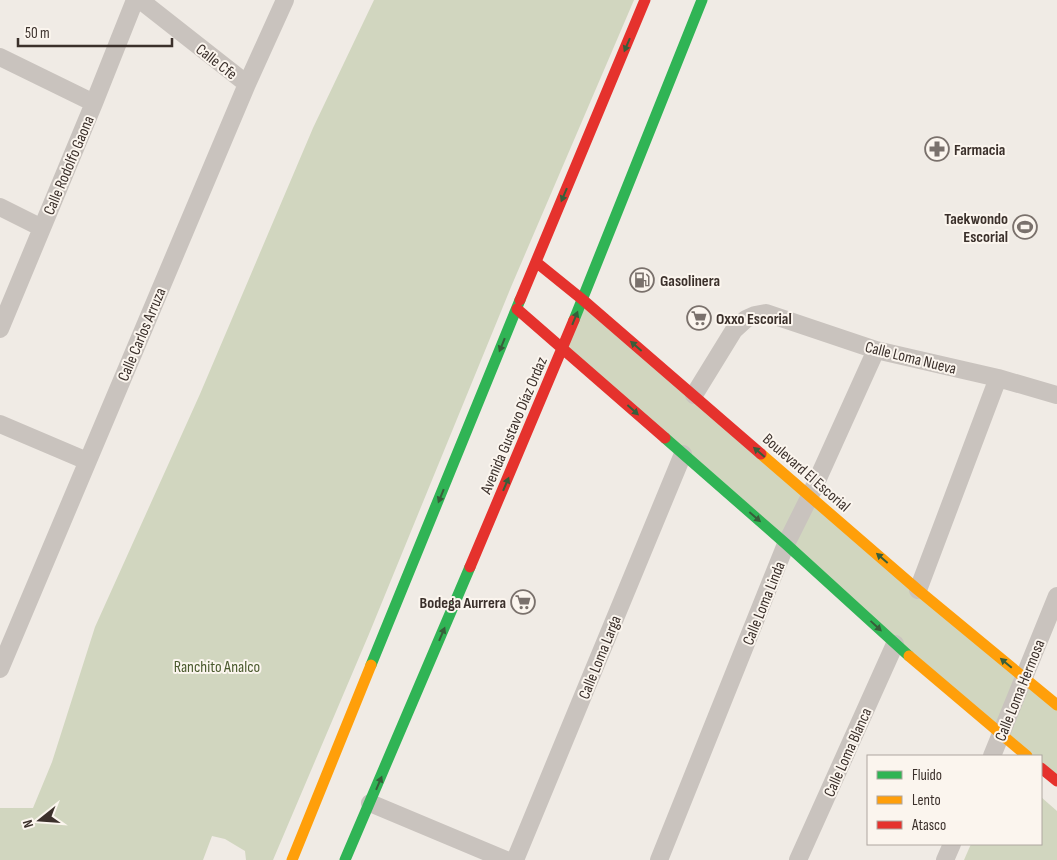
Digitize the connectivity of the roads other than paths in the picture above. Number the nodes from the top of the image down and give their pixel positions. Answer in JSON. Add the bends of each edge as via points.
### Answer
{"nodes":[{"id":1,"x":135,"y":0,"type":"edge"},
{"id":2,"x":140,"y":0,"type":"edge"},
{"id":3,"x":285,"y":0,"type":"edge"},
{"id":4,"x":645,"y":0,"type":"edge"},
{"id":5,"x":702,"y":0,"type":"edge"},
{"id":6,"x":0,"y":57,"type":"edge"},
{"id":7,"x":247,"y":84,"type":"junction"},
{"id":8,"x":94,"y":102,"type":"junction"},
{"id":9,"x":0,"y":207,"type":"edge"},
{"id":10,"x":42,"y":228,"type":"junction"},
{"id":11,"x":536,"y":262,"type":"junction"},
{"id":12,"x":583,"y":300,"type":"junction"},
{"id":13,"x":517,"y":309,"type":"junction"},
{"id":14,"x":0,"y":329,"type":"edge"},
{"id":15,"x":563,"y":348,"type":"junction"},
{"id":16,"x":876,"y":350,"type":"junction"},
{"id":17,"x":998,"y":378,"type":"junction"},
{"id":18,"x":694,"y":395,"type":"junction"},
{"id":19,"x":1057,"y":395,"type":"edge"},
{"id":20,"x":0,"y":424,"type":"edge"},
{"id":21,"x":683,"y":454,"type":"junction"},
{"id":22,"x":88,"y":460,"type":"junction"},
{"id":23,"x":810,"y":496,"type":"junction"},
{"id":24,"x":786,"y":544,"type":"junction"},
{"id":25,"x":918,"y":590,"type":"junction"},
{"id":26,"x":1057,"y":596,"type":"edge"},
{"id":27,"x":895,"y":644,"type":"junction"},
{"id":28,"x":0,"y":669,"type":"edge"},
{"id":29,"x":1024,"y":679,"type":"junction"},
{"id":30,"x":1057,"y":705,"type":"edge"},
{"id":31,"x":1001,"y":736,"type":"junction"},
{"id":32,"x":992,"y":755,"type":"edge"},
{"id":33,"x":1026,"y":755,"type":"edge"},
{"id":34,"x":1042,"y":769,"type":"edge"},
{"id":35,"x":1057,"y":781,"type":"edge"},
{"id":36,"x":370,"y":803,"type":"junction"},
{"id":37,"x":952,"y":845,"type":"edge"},
{"id":38,"x":292,"y":860,"type":"edge"},
{"id":39,"x":345,"y":860,"type":"edge"},
{"id":40,"x":506,"y":860,"type":"edge"},
{"id":41,"x":516,"y":860,"type":"edge"},
{"id":42,"x":659,"y":860,"type":"edge"},
{"id":43,"x":798,"y":860,"type":"edge"},
{"id":44,"x":945,"y":860,"type":"edge"}],
"edges":[{"from":1,"to":8,"type":"street","name":"Calle Rodolfo Gaona"},
{"from":2,"to":7,"type":"street","name":"Calle Cfe"},
{"from":3,"to":7,"type":"street","name":"Calle Carlos Arruza"},
{"from":4,"to":11,"type":"street","one_way":true},
{"from":5,"to":12,"type":"street","name":"Avenida Gustavo Díaz Ordaz"},
{"from":6,"to":8,"type":"street"},
{"from":7,"to":22,"type":"street","name":"Calle Carlos Arruza"},
{"from":8,"to":10,"type":"street","name":"Calle Rodolfo Gaona"},
{"from":9,"to":10,"type":"street"},
{"from":10,"to":14,"type":"street","name":"Calle Rodolfo Gaona"},
{"from":11,"to":12,"type":"street","name":"Boulevard El Escorial"},
{"from":11,"to":13,"type":"street"},
{"from":15,"to":12,"type":"street","name":"Avenida Gustavo Díaz Ordaz","one_way":true},
{"from":18,"to":12,"type":"street","name":"Boulevard El Escorial","one_way":true},
{"from":13,"to":15,"type":"street"},
{"from":13,"to":38,"type":"street","one_way":true},
{"from":15,"to":21,"type":"street","one_way":true},
{"from":36,"to":15,"type":"street","name":"Avenida Gustavo Díaz Ordaz","one_way":true},
{"from":16,"to":17,"type":"street","name":"Calle Loma Nueva"},
{"from":16,"to":18,"type":"street","name":"Calle Loma Nueva","via":[[766,313],[755,315],[734,330]]},
{"from":16,"to":23,"type":"street","name":"Calle Loma Linda"},
{"from":17,"to":19,"type":"street","name":"Calle Loma Nueva"},
{"from":17,"to":25,"type":"street"},
{"from":23,"to":18,"type":"street","name":"Boulevard El Escorial","one_way":true},
{"from":20,"to":22,"type":"street"},
{"from":21,"to":24,"type":"street","one_way":true},
{"from":21,"to":41,"type":"street","name":"Calle Loma Larga"},
{"from":22,"to":28,"type":"street","name":"Calle Carlos Arruza"},
{"from":23,"to":24,"type":"street","name":"Calle Loma Linda"},
{"from":25,"to":23,"type":"street","name":"Boulevard El Escorial","one_way":true},
{"from":24,"to":27,"type":"street","one_way":true},
{"from":24,"to":42,"type":"street","name":"Calle Loma Linda"},
{"from":29,"to":25,"type":"street","name":"Boulevard El Escorial","one_way":true},
{"from":26,"to":29,"type":"street","name":"Calle Loma Hermosa"},
{"from":27,"to":31,"type":"street"},
{"from":27,"to":43,"type":"street","name":"Calle Loma Blanca"},
{"from":29,"to":30,"type":"street","name":"Boulevard El Escorial"},
{"from":29,"to":31,"type":"street","name":"Calle Loma Hermosa"},
{"from":31,"to":32,"type":"street","name":"Calle Loma Hermosa"},
{"from":31,"to":33,"type":"street"},
{"from":34,"to":35,"type":"street"},
{"from":36,"to":39,"type":"street","name":"Avenida Gustavo Díaz Ordaz"},
{"from":36,"to":40,"type":"street"},
{"from":37,"to":44,"type":"street"}]}
